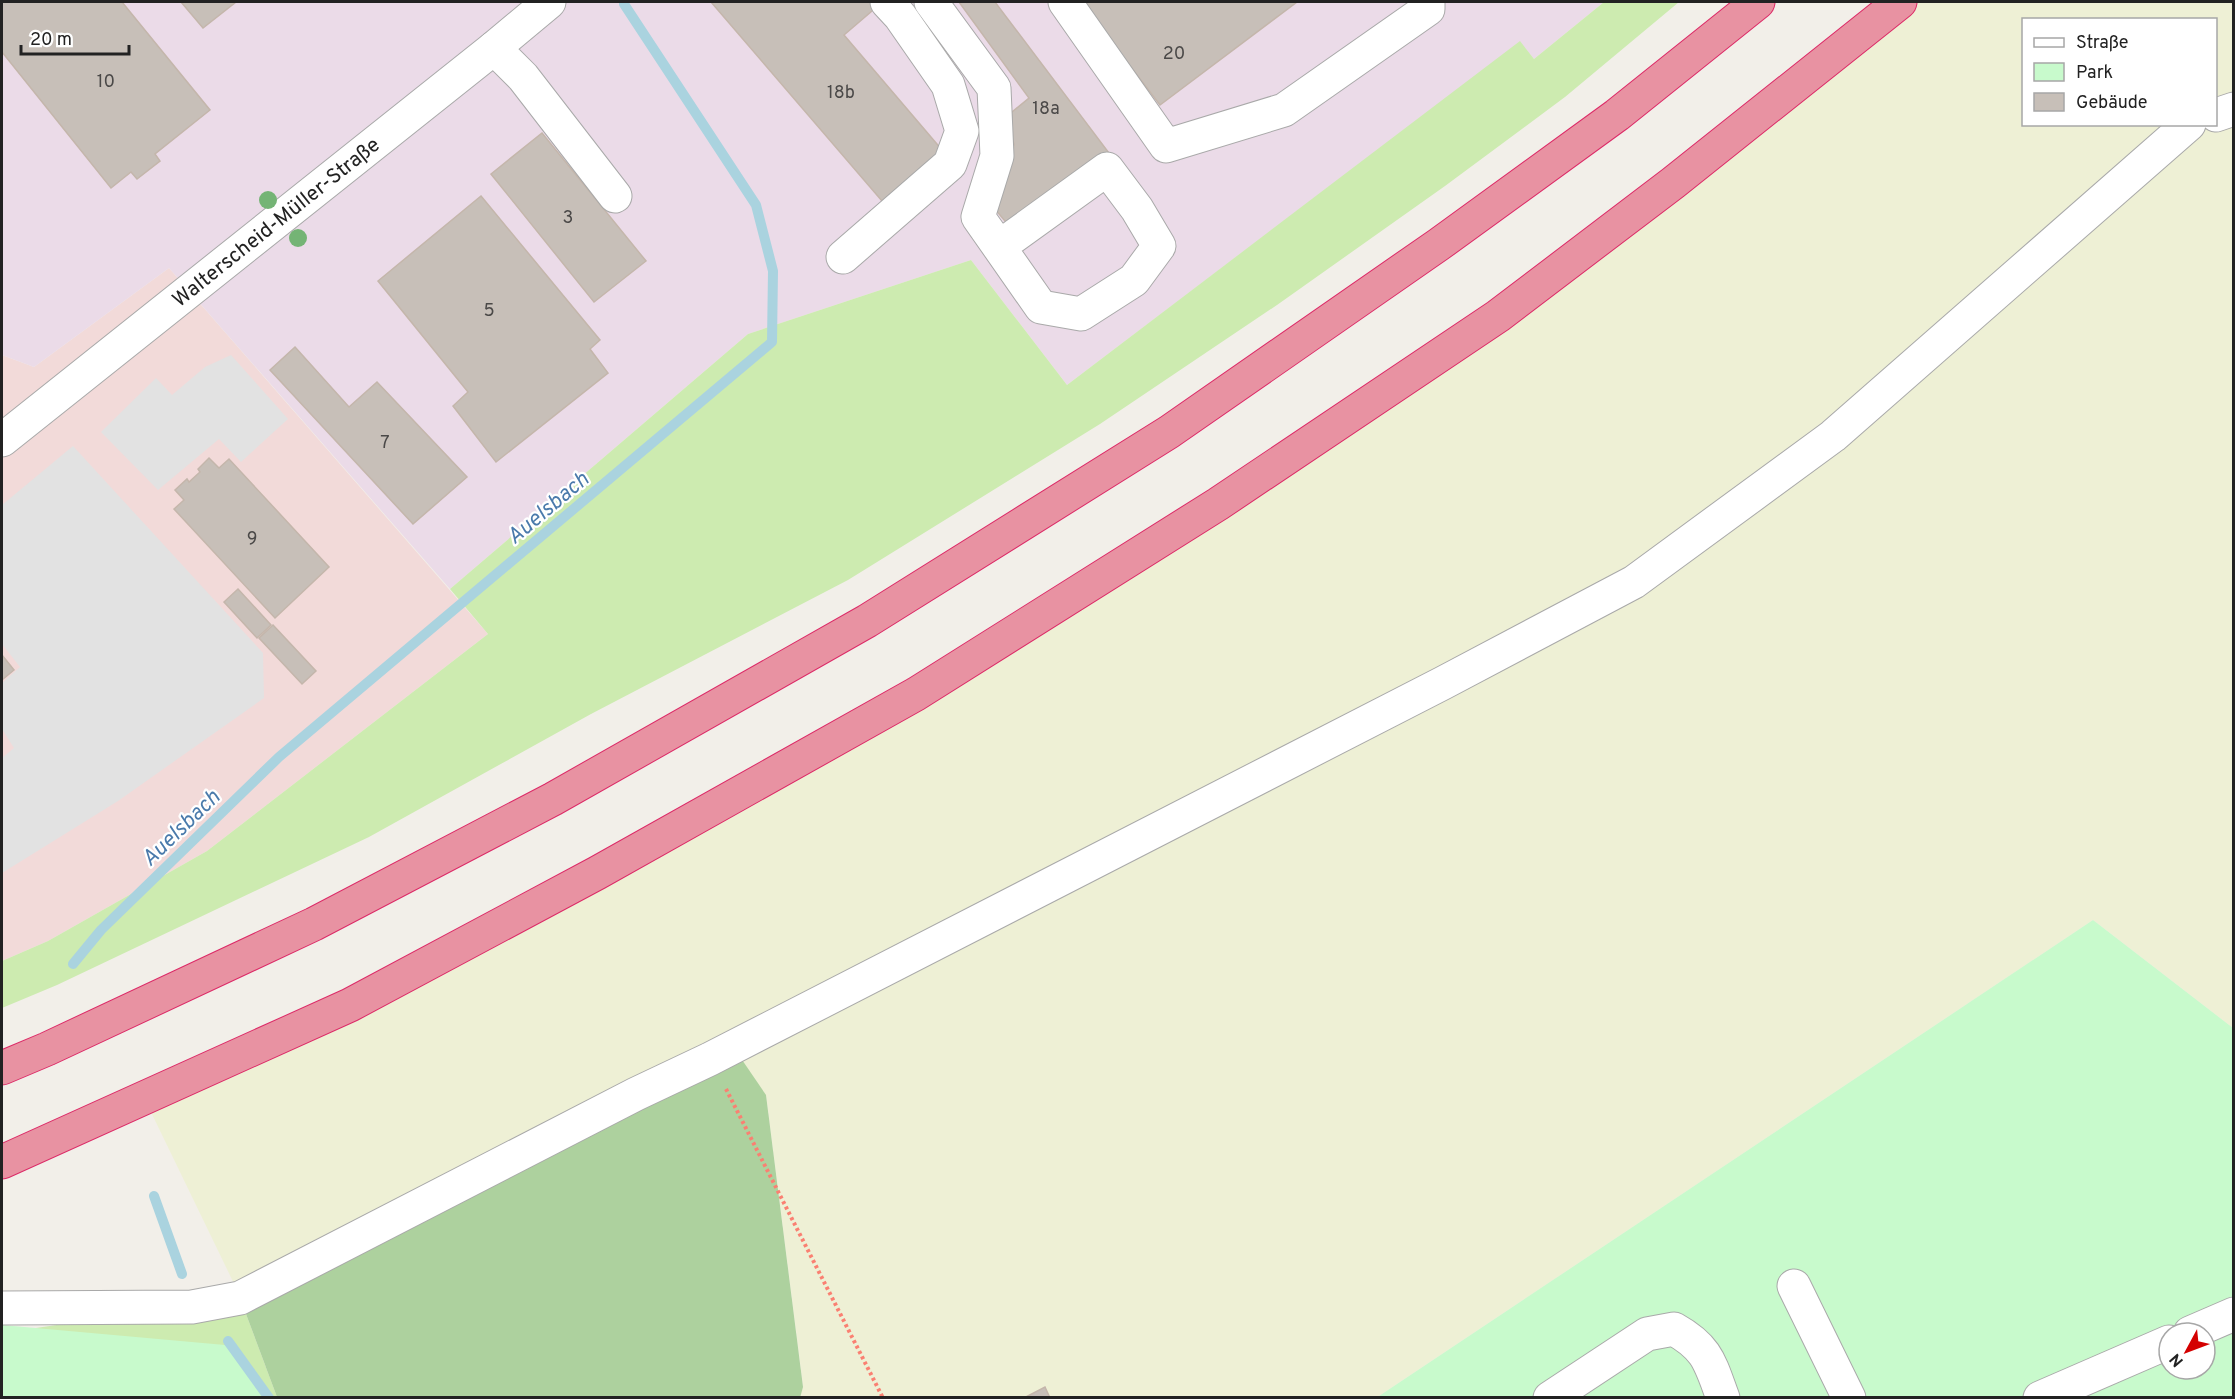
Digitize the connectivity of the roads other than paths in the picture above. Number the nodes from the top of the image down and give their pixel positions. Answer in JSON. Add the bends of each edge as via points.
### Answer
{"nodes":[{"id":1,"x":549,"y":2,"type":"edge"},
{"id":2,"x":887,"y":2,"type":"edge"},
{"id":3,"x":931,"y":2,"type":"edge"},
{"id":4,"x":1065,"y":2,"type":"edge"},
{"id":5,"x":1428,"y":2,"type":"edge"},
{"id":6,"x":1758,"y":2,"type":"edge"},
{"id":7,"x":1900,"y":2,"type":"edge"},
{"id":8,"x":494,"y":48,"type":"junction"},
{"id":9,"x":2234,"y":109,"type":"edge"},
{"id":10,"x":2217,"y":115,"type":"edge"},
{"id":11,"x":2187,"y":126,"type":"edge"},
{"id":12,"x":615,"y":196,"type":"dead end"},
{"id":13,"x":999,"y":247,"type":"junction"},
{"id":14,"x":843,"y":257,"type":"dead end"},
{"id":15,"x":4,"y":434,"type":"edge"},
{"id":16,"x":2,"y":1068,"type":"edge"},
{"id":17,"x":2,"y":1162,"type":"edge"},
{"id":18,"x":1794,"y":1286,"type":"dead end"},
{"id":19,"x":2,"y":1308,"type":"edge"},
{"id":20,"x":2234,"y":1314,"type":"edge"},
{"id":21,"x":2217,"y":1321,"type":"edge"},
{"id":22,"x":2157,"y":1347,"type":"edge"},
{"id":23,"x":1550,"y":1398,"type":"edge"},
{"id":24,"x":1723,"y":1398,"type":"edge"},
{"id":25,"x":1849,"y":1398,"type":"edge"},
{"id":26,"x":2040,"y":1398,"type":"edge"}],
"edges":[{"from":1,"to":8,"type":"street","name":"Walterscheid-Müller-Straße"},
{"from":2,"to":14,"type":"street","via":[[948,85],[962,131],[950,164]]},
{"from":3,"to":13,"type":"street","via":[[994,88],[997,156],[978,217]]},
{"from":4,"to":5,"type":"street","via":[[1166,146],[1284,110],[1428,9]]},
{"from":6,"to":16,"type":"highway","via":[[1617,115],[1381,285],[1169,432],[867,621],[553,798],[314,924]]},
{"from":7,"to":17,"type":"highway","via":[[1498,316],[1218,504],[916,694],[597,873],[350,1005]]},
{"from":8,"to":12,"type":"street","via":[[523,77]]},
{"from":8,"to":15,"type":"street","name":"Walterscheid-Müller-Straße"},
{"from":9,"to":10,"type":"street"},
{"from":11,"to":19,"type":"street","via":[[1833,436],[1634,582],[240,1298],[192,1307]]},
{"from":13,"to":13,"type":"street","via":[[1107,169],[1159,246],[1134,280],[1082,314],[1041,307]]},
{"from":18,"to":25,"type":"street"},
{"from":20,"to":21,"type":"street"},
{"from":22,"to":26,"type":"street"},
{"from":23,"to":24,"type":"street","via":[[1647,1334],[1674,1329],[1706,1354]]}]}
